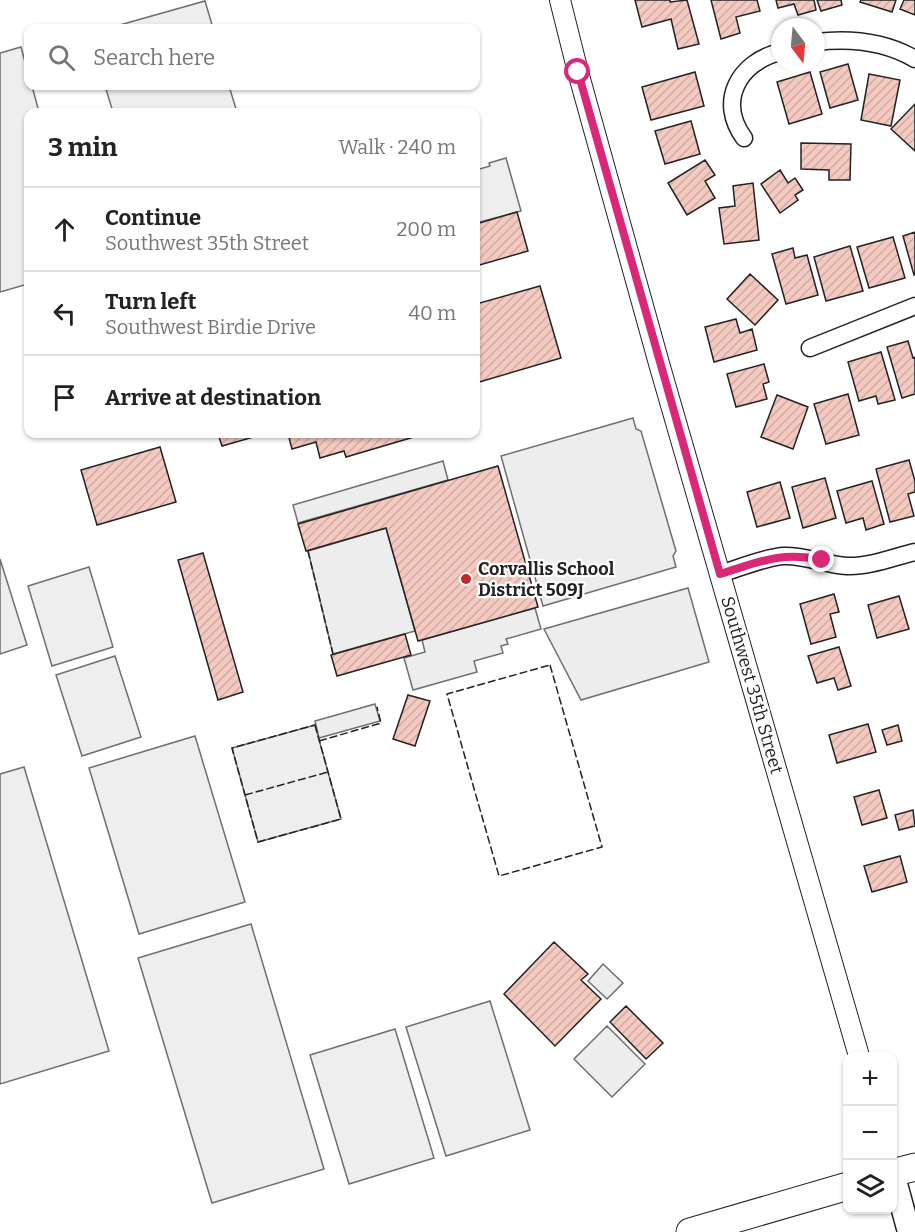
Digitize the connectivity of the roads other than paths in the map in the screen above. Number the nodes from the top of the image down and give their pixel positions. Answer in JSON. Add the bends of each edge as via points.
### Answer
{"nodes":[{"id":1,"x":560,"y":0,"type":"edge"},
{"id":2,"x":825,"y":41,"type":"edge"},
{"id":3,"x":771,"y":55,"type":"edge"},
{"id":4,"x":915,"y":59,"type":"edge"},
{"id":5,"x":744,"y":138,"type":"dead end"},
{"id":6,"x":915,"y":306,"type":"edge"},
{"id":7,"x":810,"y":348,"type":"dead end"},
{"id":8,"x":915,"y":552,"type":"edge"},
{"id":9,"x":720,"y":574,"type":"junction"},
{"id":10,"x":858,"y":1052,"type":"edge"},
{"id":11,"x":915,"y":1167,"type":"edge"},
{"id":12,"x":897,"y":1172,"type":"edge"},
{"id":13,"x":843,"y":1187,"type":"edge"},
{"id":14,"x":897,"y":1188,"type":"edge"},
{"id":15,"x":690,"y":1232,"type":"edge"},
{"id":16,"x":909,"y":1232,"type":"edge"}],
"edges":[{"from":1,"to":9,"type":"street","name":"Southwest 35th Street"},
{"from":2,"to":4,"type":"street","via":[[863,41]]},
{"from":3,"to":5,"type":"street","via":[[746,70],[732,97],[732,113]]},
{"from":6,"to":7,"type":"street"},
{"from":8,"to":9,"type":"street","via":[[850,566],[780,556]]},
{"from":9,"to":10,"type":"street","name":"Southwest 35th Street"},
{"from":11,"to":12,"type":"highway"},
{"from":13,"to":15,"type":"highway"},
{"from":14,"to":16,"type":"main road"}]}
